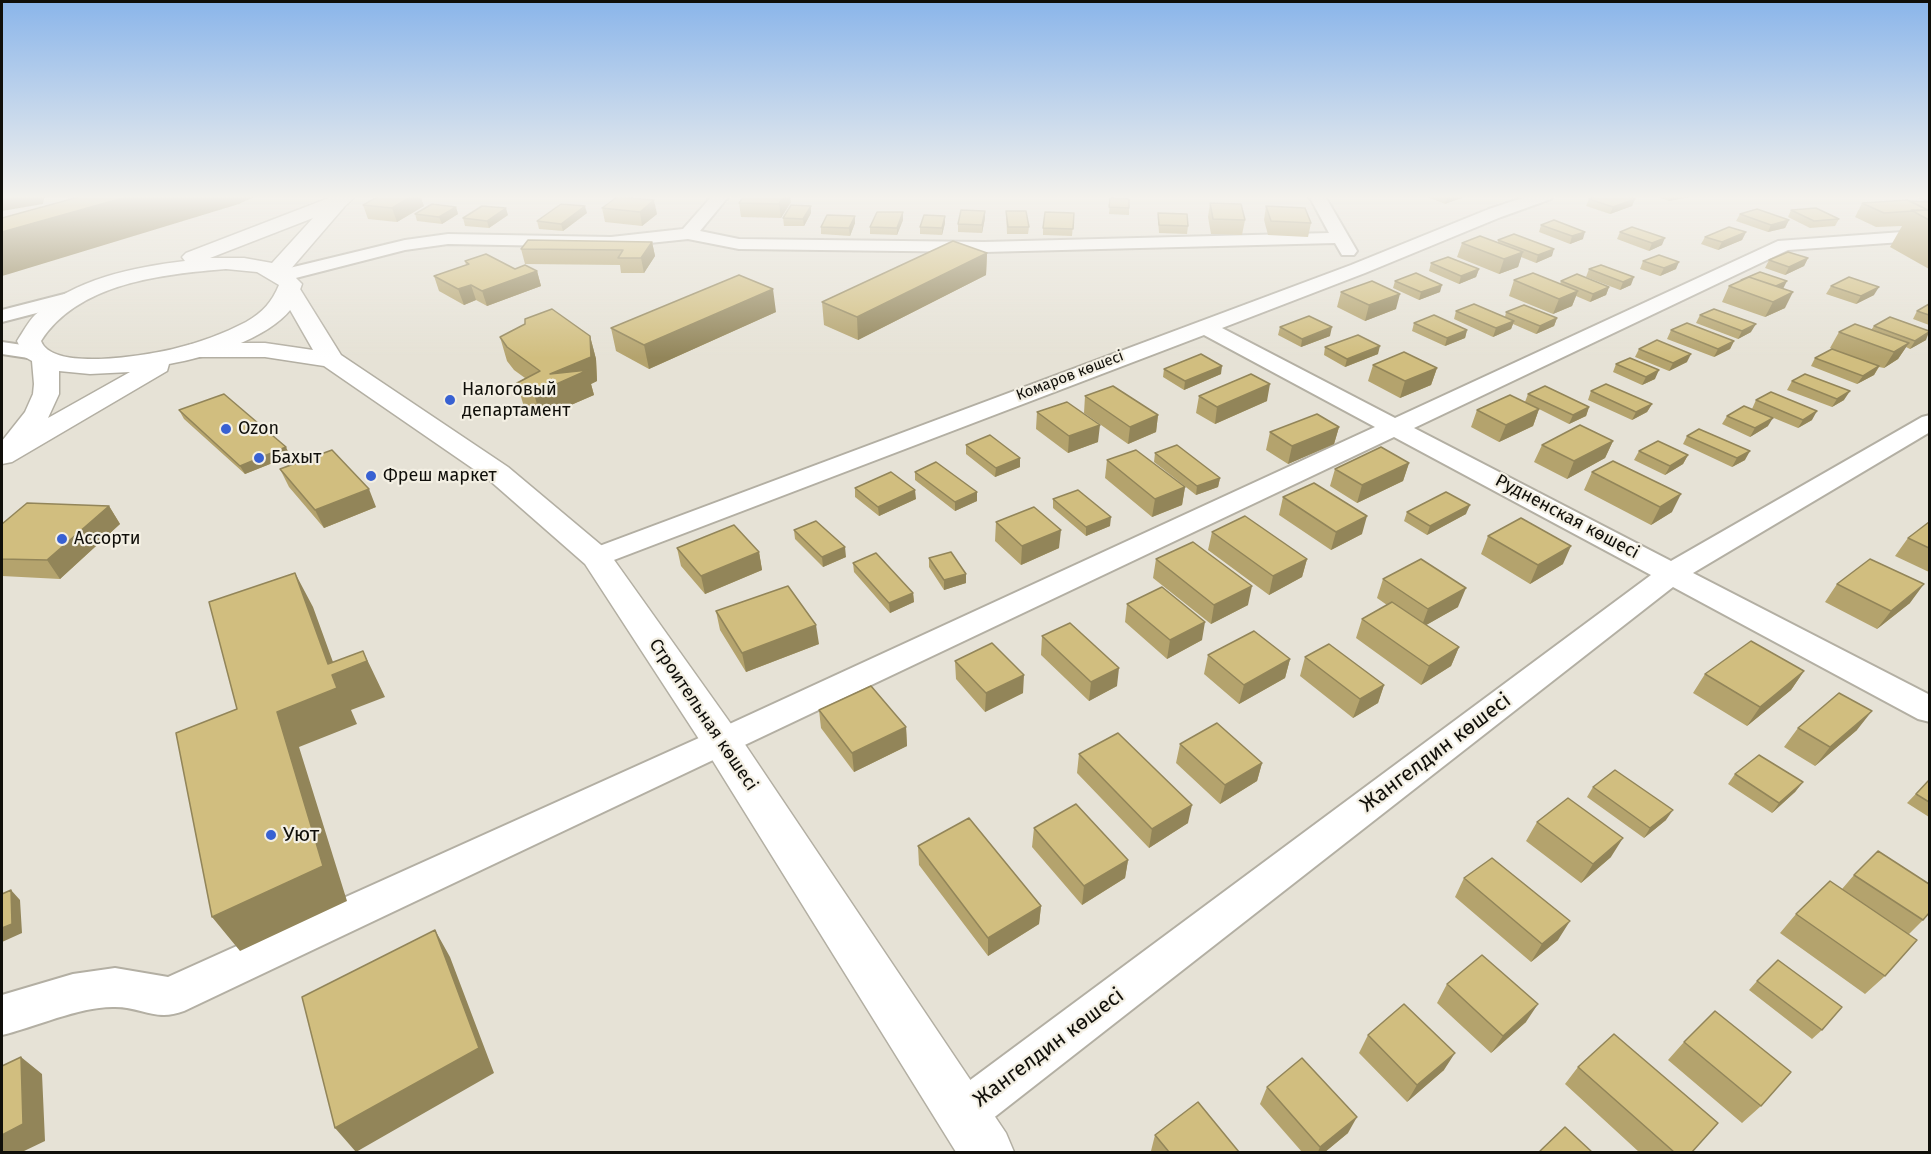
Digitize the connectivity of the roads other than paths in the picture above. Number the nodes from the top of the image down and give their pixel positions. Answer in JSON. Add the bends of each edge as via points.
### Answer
{"nodes":[{"id":1,"x":211,"y":250,"type":"edge"},
{"id":2,"x":306,"y":250,"type":"edge"},
{"id":3,"x":385,"y":250,"type":"edge"},
{"id":4,"x":1347,"y":250,"type":"edge"},
{"id":5,"x":1405,"y":250,"type":"edge"},
{"id":6,"x":1772,"y":250,"type":"edge"},
{"id":7,"x":1358,"y":269,"type":"junction"},
{"id":8,"x":154,"y":272,"type":"junction"},
{"id":9,"x":284,"y":280,"type":"junction"},
{"id":10,"x":76,"y":297,"type":"junction"},
{"id":11,"x":2,"y":316,"type":"edge"},
{"id":12,"x":1203,"y":326,"type":"junction"},
{"id":13,"x":2,"y":348,"type":"edge"},
{"id":14,"x":186,"y":353,"type":"junction"},
{"id":15,"x":39,"y":356,"type":"junction"},
{"id":16,"x":331,"y":360,"type":"junction"},
{"id":17,"x":1929,"y":422,"type":"edge"},
{"id":18,"x":1395,"y":427,"type":"junction"},
{"id":19,"x":3,"y":455,"type":"edge"},
{"id":20,"x":596,"y":557,"type":"junction"},
{"id":21,"x":1672,"y":573,"type":"junction"},
{"id":22,"x":1929,"y":711,"type":"edge"},
{"id":23,"x":722,"y":742,"type":"junction"},
{"id":24,"x":2,"y":1015,"type":"edge"},
{"id":25,"x":962,"y":1114,"type":"junction"},
{"id":26,"x":987,"y":1152,"type":"edge"}],
"edges":[{"from":1,"to":8,"type":"main road"},
{"from":2,"to":9,"type":"main road"},
{"from":3,"to":9,"type":"street"},
{"from":4,"to":7,"type":"street"},
{"from":5,"to":7,"type":"street","name":"Комаров көшесі"},
{"from":6,"to":18,"type":"street"},
{"from":7,"to":12,"type":"street","name":"Комаров көшесі"},
{"from":8,"to":9,"type":"main road","via":[[246,264]]},
{"from":8,"to":10,"type":"main road"},
{"from":9,"to":14,"type":"main road","via":[[282,308],[263,323],[234,338]]},
{"from":9,"to":16,"type":"main road"},
{"from":10,"to":11,"type":"street"},
{"from":10,"to":15,"type":"main road","via":[[35,327],[29,341]]},
{"from":12,"to":18,"type":"street","name":"Рудненская көшесі"},
{"from":12,"to":20,"type":"street","name":"Комаров көшесі"},
{"from":13,"to":15,"type":"street"},
{"from":14,"to":15,"type":"main road","via":[[135,364],[98,366],[67,365]]},
{"from":14,"to":16,"type":"main road","via":[[265,350]]},
{"from":14,"to":19,"type":"main road"},
{"from":15,"to":19,"type":"main road","via":[[48,375],[48,392],[38,415]]},
{"from":16,"to":20,"type":"main road","name":"Строительная көшесі","via":[[498,473]]},
{"from":17,"to":21,"type":"street","name":"Жангелдин көшесі"},
{"from":18,"to":21,"type":"street","name":"Рудненская көшесі"},
{"from":18,"to":23,"type":"street"},
{"from":20,"to":23,"type":"main road","name":"Строительная көшесі"},
{"from":21,"to":22,"type":"street","name":"Рудненская көшесі"},
{"from":21,"to":25,"type":"street","name":"Жангелдин көшесі"},
{"from":23,"to":24,"type":"street","via":[[169,997],[115,987],[73,994]]},
{"from":23,"to":25,"type":"main road","name":"Строительная көшесі"},
{"from":25,"to":26,"type":"main road","name":"Строительная көшесі"}]}
